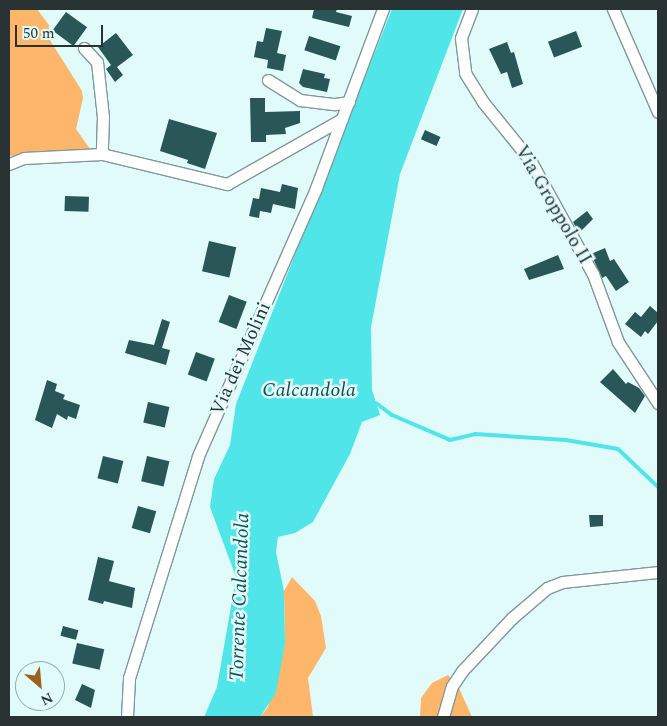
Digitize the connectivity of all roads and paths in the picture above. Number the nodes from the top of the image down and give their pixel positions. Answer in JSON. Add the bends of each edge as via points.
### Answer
{"nodes":[{"id":1,"x":383,"y":9,"type":"edge"},
{"id":2,"x":472,"y":9,"type":"edge"},
{"id":3,"x":613,"y":9,"type":"edge"},
{"id":4,"x":84,"y":48,"type":"dead end"},
{"id":5,"x":268,"y":80,"type":"dead end"},
{"id":6,"x":349,"y":102,"type":"junction"},
{"id":7,"x":658,"y":112,"type":"edge"},
{"id":8,"x":342,"y":119,"type":"junction"},
{"id":9,"x":102,"y":154,"type":"junction"},
{"id":10,"x":9,"y":164,"type":"edge"},
{"id":11,"x":658,"y":403,"type":"edge"},
{"id":12,"x":658,"y":572,"type":"edge"},
{"id":13,"x":127,"y":717,"type":"edge"},
{"id":14,"x":443,"y":717,"type":"edge"}],
"edges":[{"from":1,"to":6,"type":"street","name":"Via dei Molini"},
{"from":2,"to":11,"type":"street","name":"Via Groppolo II","via":[[461,38],[465,73],[483,102],[530,160],[592,274],[618,342]]},
{"from":3,"to":7,"type":"street"},
{"from":4,"to":9,"type":"street","via":[[96,62],[103,117]]},
{"from":5,"to":6,"type":"street","via":[[300,100],[335,104]]},
{"from":6,"to":8,"type":"street","name":"Via dei Molini"},
{"from":8,"to":9,"type":"street","via":[[227,184]]},
{"from":8,"to":13,"type":"street","name":"Via dei Molini","via":[[316,188],[198,456],[129,678]]},
{"from":9,"to":10,"type":"street","via":[[24,158]]},
{"from":12,"to":14,"type":"street","via":[[562,582],[547,588],[512,618],[462,671],[452,686]]}]}
